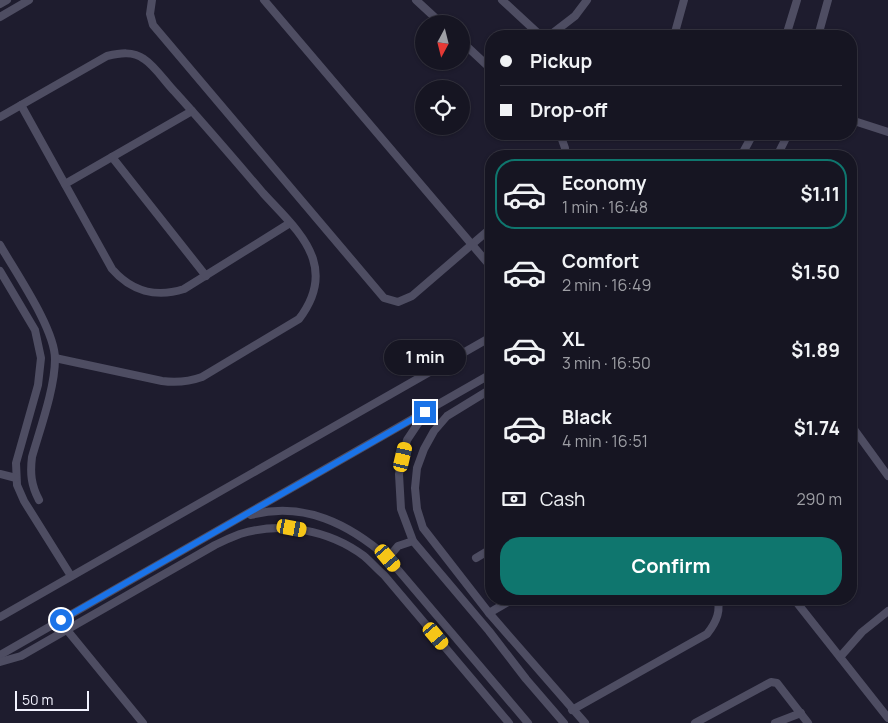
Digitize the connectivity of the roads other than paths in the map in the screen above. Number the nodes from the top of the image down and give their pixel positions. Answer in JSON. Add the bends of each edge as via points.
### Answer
{"nodes":[{"id":1,"x":7,"y":0,"type":"edge"},
{"id":2,"x":29,"y":0,"type":"edge"},
{"id":3,"x":152,"y":0,"type":"edge"},
{"id":4,"x":264,"y":0,"type":"edge"},
{"id":5,"x":416,"y":0,"type":"edge"},
{"id":6,"x":502,"y":0,"type":"edge"},
{"id":7,"x":587,"y":0,"type":"edge"},
{"id":8,"x":684,"y":0,"type":"edge"},
{"id":9,"x":797,"y":0,"type":"edge"},
{"id":10,"x":828,"y":0,"type":"edge"},
{"id":11,"x":0,"y":4,"type":"edge"},
{"id":12,"x":432,"y":15,"type":"edge"},
{"id":13,"x":0,"y":17,"type":"edge"},
{"id":14,"x":534,"y":30,"type":"edge"},
{"id":15,"x":557,"y":30,"type":"edge"},
{"id":16,"x":676,"y":30,"type":"edge"},
{"id":17,"x":788,"y":30,"type":"edge"},
{"id":18,"x":820,"y":30,"type":"edge"},
{"id":19,"x":470,"y":49,"type":"edge"},
{"id":20,"x":485,"y":63,"type":"edge"},
{"id":21,"x":21,"y":105,"type":"junction"},
{"id":22,"x":192,"y":111,"type":"junction"},
{"id":23,"x":0,"y":117,"type":"edge"},
{"id":24,"x":857,"y":122,"type":"edge"},
{"id":25,"x":888,"y":132,"type":"edge"},
{"id":26,"x":112,"y":157,"type":"junction"},
{"id":27,"x":65,"y":184,"type":"junction"},
{"id":28,"x":290,"y":223,"type":"junction"},
{"id":29,"x":485,"y":233,"type":"edge"},
{"id":30,"x":472,"y":244,"type":"junction"},
{"id":31,"x":0,"y":245,"type":"edge"},
{"id":32,"x":485,"y":260,"type":"edge"},
{"id":33,"x":0,"y":270,"type":"edge"},
{"id":34,"x":206,"y":276,"type":"junction"},
{"id":35,"x":50,"y":335,"type":"junction"},
{"id":36,"x":38,"y":339,"type":"junction"},
{"id":37,"x":485,"y":340,"type":"edge"},
{"id":38,"x":55,"y":358,"type":"junction"},
{"id":39,"x":485,"y":377,"type":"edge"},
{"id":40,"x":485,"y":393,"type":"edge"},
{"id":41,"x":425,"y":412,"type":"junction"},
{"id":42,"x":857,"y":433,"type":"edge"},
{"id":43,"x":0,"y":474,"type":"edge"},
{"id":44,"x":888,"y":476,"type":"edge"},
{"id":45,"x":16,"y":478,"type":"junction"},
{"id":46,"x":39,"y":500,"type":"dead end"},
{"id":47,"x":242,"y":517,"type":"junction"},
{"id":48,"x":412,"y":541,"type":"junction"},
{"id":49,"x":485,"y":553,"type":"edge"},
{"id":50,"x":388,"y":558,"type":"junction"},
{"id":51,"x":476,"y":558,"type":"dead end"},
{"id":52,"x":142,"y":574,"type":"junction"},
{"id":53,"x":71,"y":576,"type":"junction"},
{"id":54,"x":150,"y":583,"type":"junction"},
{"id":55,"x":502,"y":605,"type":"edge"},
{"id":56,"x":718,"y":605,"type":"edge"},
{"id":57,"x":799,"y":605,"type":"edge"},
{"id":58,"x":888,"y":611,"type":"edge"},
{"id":59,"x":488,"y":613,"type":"junction"},
{"id":60,"x":0,"y":617,"type":"edge"},
{"id":61,"x":498,"y":625,"type":"junction"},
{"id":62,"x":67,"y":630,"type":"junction"},
{"id":63,"x":489,"y":631,"type":"junction"},
{"id":64,"x":0,"y":655,"type":"edge"},
{"id":65,"x":840,"y":657,"type":"junction"},
{"id":66,"x":473,"y":659,"type":"junction"},
{"id":67,"x":0,"y":662,"type":"edge"},
{"id":68,"x":461,"y":666,"type":"junction"},
{"id":69,"x":572,"y":710,"type":"junction"},
{"id":70,"x":801,"y":713,"type":"junction"},
{"id":71,"x":888,"y":718,"type":"edge"},
{"id":72,"x":706,"y":721,"type":"edge"},
{"id":73,"x":144,"y":723,"type":"edge"},
{"id":74,"x":509,"y":723,"type":"edge"},
{"id":75,"x":528,"y":723,"type":"edge"},
{"id":76,"x":564,"y":723,"type":"edge"},
{"id":77,"x":585,"y":723,"type":"edge"},
{"id":78,"x":695,"y":723,"type":"edge"},
{"id":79,"x":775,"y":723,"type":"edge"},
{"id":80,"x":808,"y":723,"type":"edge"}],
"edges":[{"from":1,"to":11,"type":"street"},
{"from":2,"to":13,"type":"street"},
{"from":3,"to":30,"type":"street","via":[[150,14],[153,25],[384,298],[398,302],[412,296]]},
{"from":4,"to":30,"type":"street"},
{"from":5,"to":12,"type":"street"},
{"from":6,"to":14,"type":"street"},
{"from":7,"to":15,"type":"street","via":[[576,16]]},
{"from":8,"to":16,"type":"street"},
{"from":9,"to":17,"type":"street"},
{"from":10,"to":18,"type":"street"},
{"from":19,"to":20,"type":"street"},
{"from":21,"to":22,"type":"street","via":[[108,56],[120,53],[145,59]]},
{"from":21,"to":23,"type":"street"},
{"from":21,"to":27,"type":"street"},
{"from":22,"to":26,"type":"street"},
{"from":22,"to":28,"type":"street"},
{"from":24,"to":25,"type":"street"},
{"from":26,"to":27,"type":"street"},
{"from":26,"to":34,"type":"street"},
{"from":27,"to":34,"type":"street","via":[[112,269],[124,281],[147,292],[166,293],[184,289]]},
{"from":28,"to":34,"type":"street"},
{"from":28,"to":38,"type":"street","via":[[308,246],[314,260],[314,292],[308,307],[299,320],[202,377],[189,381],[162,381]]},
{"from":29,"to":30,"type":"street"},
{"from":30,"to":32,"type":"street"},
{"from":31,"to":35,"type":"street"},
{"from":33,"to":36,"type":"street"},
{"from":35,"to":36,"type":"street"},
{"from":35,"to":38,"type":"street"},
{"from":36,"to":45,"type":"street","via":[[40,376],[16,463]]},
{"from":37,"to":53,"type":"street"},
{"from":38,"to":46,"type":"street","via":[[30,471]]},
{"from":39,"to":41,"type":"street"},
{"from":40,"to":59,"type":"street","via":[[447,416],[434,431],[417,468],[415,488],[423,528]]},
{"from":41,"to":47,"type":"street"},
{"from":41,"to":48,"type":"street","via":[[407,440],[399,474],[401,509]]},
{"from":42,"to":44,"type":"street"},
{"from":43,"to":45,"type":"street"},
{"from":45,"to":53,"type":"street","via":[[24,501]]},
{"from":47,"to":50,"type":"street","via":[[267,510],[294,511],[320,517],[368,540]]},
{"from":47,"to":52,"type":"street"},
{"from":48,"to":50,"type":"street","via":[[398,546]]},
{"from":48,"to":63,"type":"street"},
{"from":49,"to":51,"type":"street"},
{"from":50,"to":66,"type":"street"},
{"from":52,"to":54,"type":"street"},
{"from":52,"to":64,"type":"street"},
{"from":53,"to":60,"type":"street"},
{"from":54,"to":62,"type":"street"},
{"from":54,"to":68,"type":"street","via":[[240,534],[283,528],[318,533],[365,557]]},
{"from":55,"to":59,"type":"street"},
{"from":56,"to":69,"type":"street","via":[[715,625],[707,634]]},
{"from":57,"to":65,"type":"street"},
{"from":58,"to":65,"type":"street","via":[[862,632]]},
{"from":59,"to":61,"type":"street"},
{"from":61,"to":63,"type":"street"},
{"from":61,"to":69,"type":"street"},
{"from":62,"to":67,"type":"street","via":[[22,656]]},
{"from":62,"to":73,"type":"street"},
{"from":63,"to":76,"type":"street"},
{"from":65,"to":71,"type":"street"},
{"from":66,"to":68,"type":"street"},
{"from":66,"to":75,"type":"street"},
{"from":68,"to":74,"type":"street"},
{"from":69,"to":77,"type":"street"},
{"from":70,"to":72,"type":"street","via":[[777,683],[771,682]]},
{"from":70,"to":79,"type":"street"},
{"from":70,"to":80,"type":"street"},
{"from":72,"to":78,"type":"street"}]}
